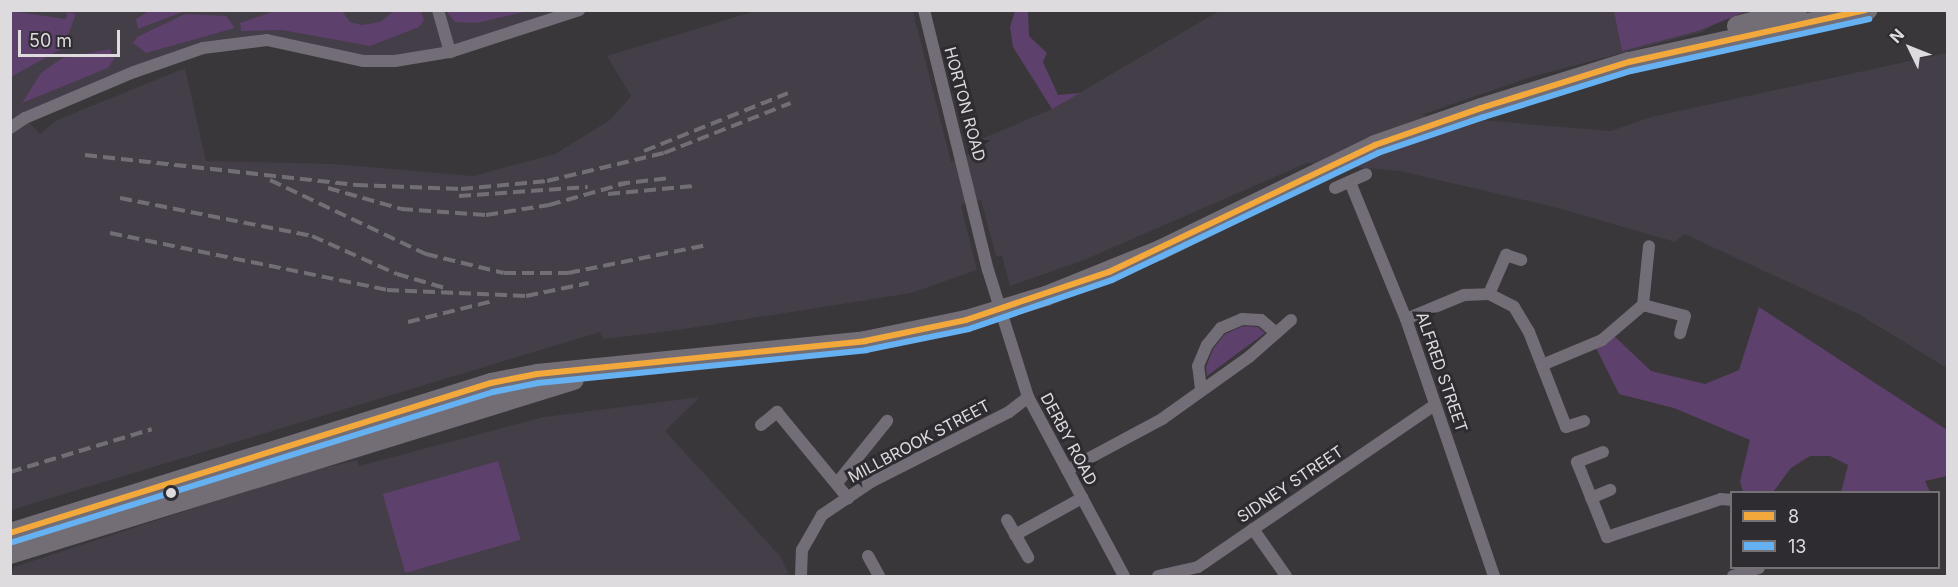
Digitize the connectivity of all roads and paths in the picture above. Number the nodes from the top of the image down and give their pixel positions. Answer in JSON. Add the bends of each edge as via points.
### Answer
{"nodes":[{"id":1,"x":438,"y":10,"type":"edge"},
{"id":2,"x":579,"y":10,"type":"edge"},
{"id":3,"x":924,"y":10,"type":"edge"},
{"id":4,"x":1797,"y":10,"type":"edge"},
{"id":5,"x":1867,"y":10,"type":"edge"},
{"id":6,"x":450,"y":52,"type":"junction"},
{"id":7,"x":1629,"y":62,"type":"junction"},
{"id":8,"x":10,"y":128,"type":"edge"},
{"id":9,"x":1366,"y":174,"type":"dead end"},
{"id":10,"x":1350,"y":182,"type":"junction"},
{"id":11,"x":1335,"y":188,"type":"dead end"},
{"id":12,"x":972,"y":206,"type":"joint"},
{"id":13,"x":1649,"y":246,"type":"dead end"},
{"id":14,"x":1521,"y":260,"type":"dead end"},
{"id":15,"x":1489,"y":294,"type":"junction"},
{"id":16,"x":1642,"y":305,"type":"junction"},
{"id":17,"x":1406,"y":319,"type":"junction"},
{"id":18,"x":1291,"y":320,"type":"dead end"},
{"id":19,"x":1276,"y":333,"type":"junction"},
{"id":20,"x":1680,"y":333,"type":"dead end"},
{"id":21,"x":1542,"y":365,"type":"junction"},
{"id":22,"x":608,"y":369,"type":"junction"},
{"id":23,"x":1201,"y":389,"type":"junction"},
{"id":24,"x":1028,"y":397,"type":"junction"},
{"id":25,"x":1435,"y":405,"type":"junction"},
{"id":26,"x":887,"y":421,"type":"dead end"},
{"id":27,"x":1584,"y":421,"type":"dead end"},
{"id":28,"x":761,"y":425,"type":"dead end"},
{"id":29,"x":1603,"y":452,"type":"dead end"},
{"id":30,"x":1067,"y":470,"type":"junction"},
{"id":31,"x":837,"y":483,"type":"junction"},
{"id":32,"x":1610,"y":490,"type":"dead end"},
{"id":33,"x":848,"y":498,"type":"junction"},
{"id":34,"x":1082,"y":498,"type":"junction"},
{"id":35,"x":1591,"y":498,"type":"junction"},
{"id":36,"x":1730,"y":500,"type":"edge"},
{"id":37,"x":1007,"y":520,"type":"dead end"},
{"id":38,"x":1254,"y":529,"type":"junction"},
{"id":39,"x":10,"y":533,"type":"edge"},
{"id":40,"x":1015,"y":535,"type":"junction"},
{"id":41,"x":10,"y":554,"type":"edge"},
{"id":42,"x":868,"y":556,"type":"dead end"},
{"id":43,"x":1028,"y":557,"type":"dead end"},
{"id":44,"x":1753,"y":569,"type":"edge"},
{"id":45,"x":801,"y":576,"type":"edge"},
{"id":46,"x":879,"y":576,"type":"edge"},
{"id":47,"x":1125,"y":576,"type":"edge"},
{"id":48,"x":1158,"y":576,"type":"edge"},
{"id":49,"x":1286,"y":576,"type":"edge"},
{"id":50,"x":1494,"y":576,"type":"edge"},
{"id":51,"x":1733,"y":576,"type":"edge"}],
"edges":[{"from":1,"to":6,"type":"street"},
{"from":2,"to":6,"type":"street"},
{"from":3,"to":12,"type":"street","name":"HORTON ROAD"},
{"from":4,"to":7,"type":"main road","via":[[1671,45]]},
{"from":5,"to":7,"type":"main road"},
{"from":6,"to":8,"type":"street","via":[[395,61],[363,61],[267,40],[239,41],[203,48],[134,72]]},
{"from":7,"to":22,"type":"main road","bridge":true,"via":[[1376,145],[1160,250],[1046,296],[966,320],[865,341]]},
{"from":9,"to":10,"type":"street"},
{"from":10,"to":11,"type":"street"},
{"from":10,"to":17,"type":"street","name":"ALFRED STREET"},
{"from":12,"to":24,"type":"street","name":"DERBY ROAD"},
{"from":13,"to":16,"type":"street"},
{"from":14,"to":15,"type":"street","via":[[1506,255]]},
{"from":15,"to":17,"type":"street","via":[[1464,295]]},
{"from":15,"to":21,"type":"street","via":[[1514,307]]},
{"from":16,"to":20,"type":"street","via":[[1684,316]]},
{"from":16,"to":21,"type":"street","via":[[1602,340]]},
{"from":17,"to":25,"type":"street","name":"ALFRED STREET"},
{"from":18,"to":19,"type":"street"},
{"from":19,"to":23,"type":"street"},
{"from":19,"to":23,"type":"street","via":[[1261,320],[1242,319],[1221,328],[1207,345],[1198,366]]},
{"from":21,"to":27,"type":"street","via":[[1566,427]]},
{"from":22,"to":39,"type":"main road","via":[[537,374],[446,394]]},
{"from":22,"to":41,"type":"main road"},
{"from":23,"to":30,"type":"street","via":[[1162,419]]},
{"from":24,"to":30,"type":"street","name":"DERBY ROAD"},
{"from":24,"to":33,"type":"street","name":"MILLBROOK STREET","via":[[1009,412]]},
{"from":25,"to":38,"type":"street","name":"SIDNEY STREET"},
{"from":25,"to":50,"type":"street","name":"ALFRED STREET"},
{"from":26,"to":31,"type":"street","name":"MILLBROOK STREET"},
{"from":28,"to":31,"type":"street","via":[[777,412]]},
{"from":29,"to":35,"type":"street","via":[[1577,462]]},
{"from":30,"to":34,"type":"street","name":"DERBY ROAD"},
{"from":31,"to":33,"type":"street"},
{"from":32,"to":35,"type":"street"},
{"from":33,"to":45,"type":"street","name":"MILLBROOK STREET","via":[[822,515],[802,550]]},
{"from":34,"to":40,"type":"street"},
{"from":34,"to":47,"type":"street","name":"DERBY ROAD"},
{"from":35,"to":36,"type":"street","via":[[1607,537],[1722,498]]},
{"from":37,"to":40,"type":"street"},
{"from":38,"to":48,"type":"street","name":"SIDNEY STREET","via":[[1198,567]]},
{"from":38,"to":49,"type":"street"},
{"from":40,"to":43,"type":"street"},
{"from":42,"to":46,"type":"street"},
{"from":44,"to":51,"type":"street"}]}
